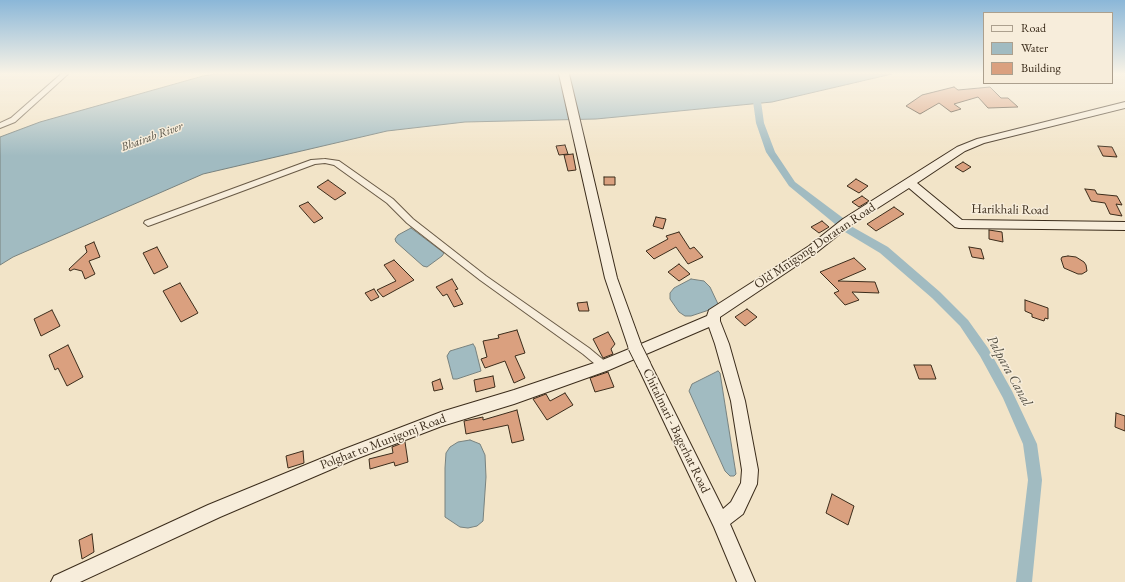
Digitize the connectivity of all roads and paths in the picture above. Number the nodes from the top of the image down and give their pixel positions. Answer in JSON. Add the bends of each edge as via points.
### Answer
{"nodes":[{"id":1,"x":34,"y":101,"type":"edge"},
{"id":2,"x":570,"y":101,"type":"edge"},
{"id":3,"x":1125,"y":105,"type":"edge"},
{"id":4,"x":0,"y":126,"type":"edge"},
{"id":5,"x":910,"y":183,"type":"junction"},
{"id":6,"x":148,"y":223,"type":"dead end"},
{"id":7,"x":1125,"y":226,"type":"edge"},
{"id":8,"x":713,"y":320,"type":"junction"},
{"id":9,"x":604,"y":366,"type":"junction"},
{"id":10,"x":720,"y":521,"type":"junction"},
{"id":11,"x":60,"y":582,"type":"edge"},
{"id":12,"x":746,"y":582,"type":"edge"}],
"edges":[{"from":1,"to":4,"type":"street","via":[[13,120]]},
{"from":2,"to":10,"type":"main road","name":"Chitalmari - Bagerhat Road","bridge":true,"via":[[611,278],[635,347]]},
{"from":3,"to":5,"type":"main road","name":"Old Mnigong Doratan Road","via":[[981,141],[961,149]]},
{"from":5,"to":7,"type":"main road","name":"Harikhali Road","via":[[960,224]]},
{"from":5,"to":8,"type":"main road","name":"Old Mnigong Doratan Road","via":[[724,306],[714,314]]},
{"from":6,"to":9,"type":"street","via":[[314,162],[336,163],[390,200],[410,221],[483,278],[520,302]]},
{"from":8,"to":9,"type":"main road","name":"Polghat to Munigonj Road"},
{"from":8,"to":10,"type":"main road","via":[[737,395],[750,470],[749,484],[737,508]]},
{"from":9,"to":11,"type":"main road","name":"Polghat to Munigonj Road","via":[[441,419],[348,455],[214,511]]},
{"from":10,"to":12,"type":"main road","name":"Chitalmari - Bagerhat Road"}]}
